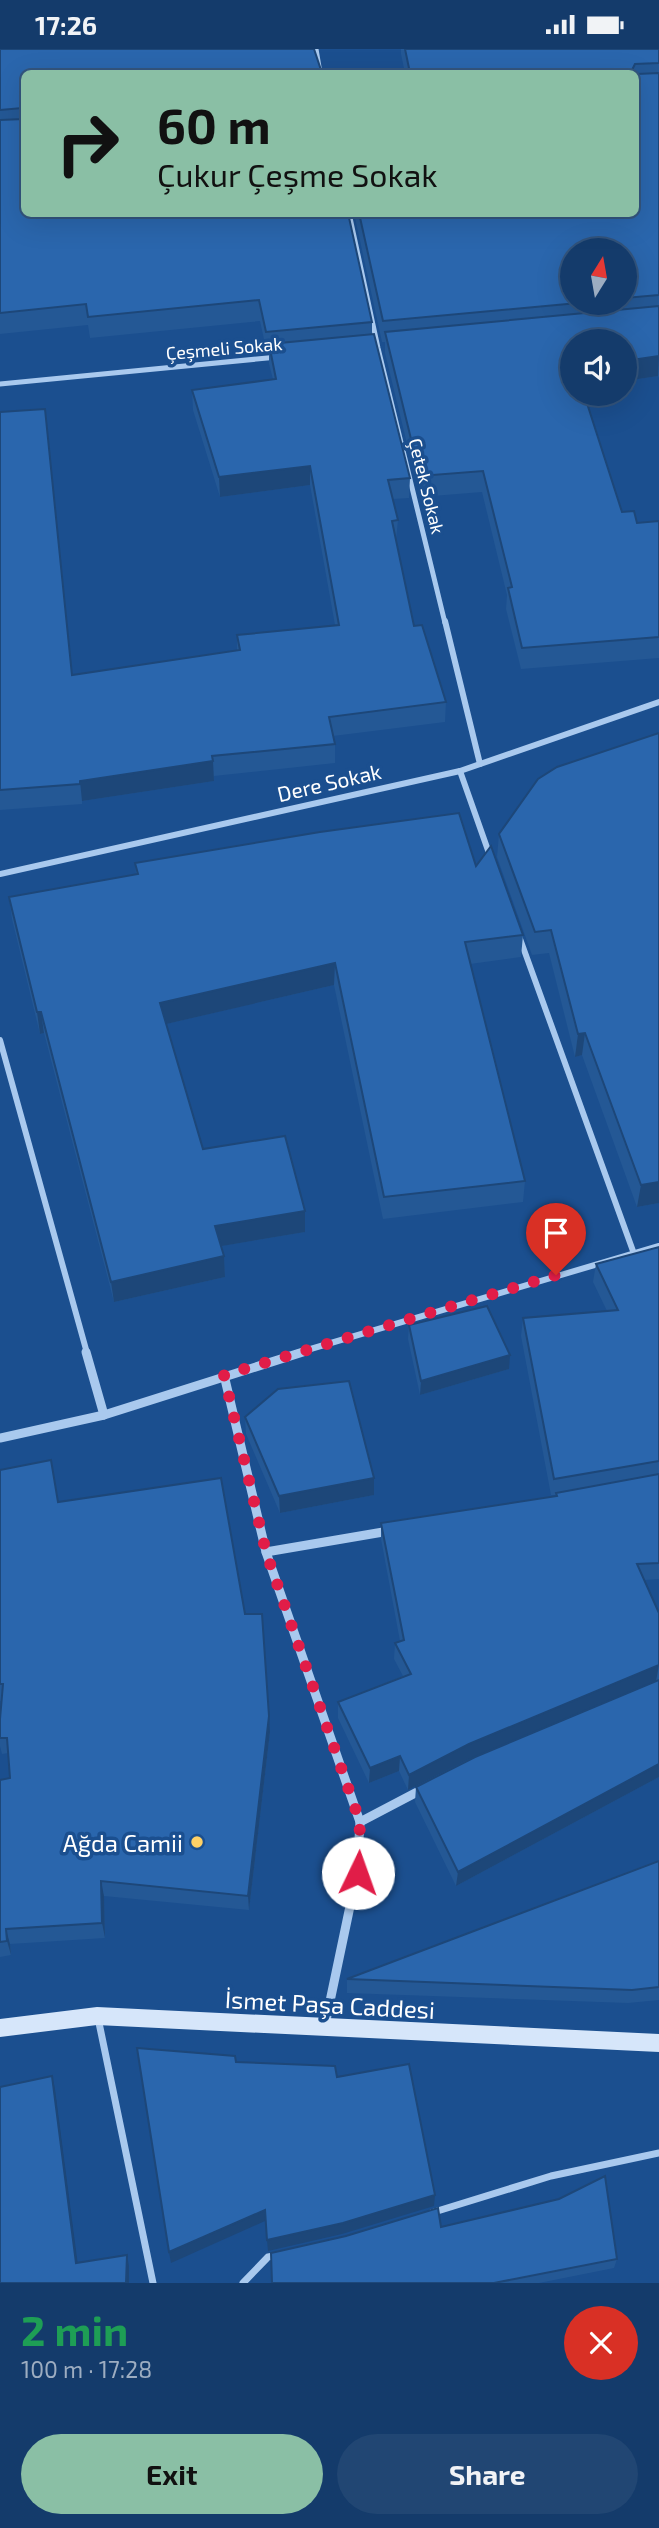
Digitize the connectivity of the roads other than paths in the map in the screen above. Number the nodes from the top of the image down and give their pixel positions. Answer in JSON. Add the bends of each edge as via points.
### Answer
{"nodes":[{"id":1,"x":316,"y":49,"type":"edge"},
{"id":2,"x":320,"y":70,"type":"edge"},
{"id":3,"x":350,"y":217,"type":"edge"},
{"id":4,"x":392,"y":347,"type":"edge"},
{"id":5,"x":378,"y":348,"type":"junction"},
{"id":6,"x":365,"y":349,"type":"edge"},
{"id":7,"x":284,"y":357,"type":"edge"},
{"id":8,"x":0,"y":384,"type":"edge"},
{"id":9,"x":659,"y":702,"type":"edge"},
{"id":10,"x":480,"y":764,"type":"junction"},
{"id":11,"x":460,"y":771,"type":"junction"},
{"id":12,"x":492,"y":862,"type":"edge"},
{"id":13,"x":0,"y":874,"type":"edge"},
{"id":14,"x":516,"y":927,"type":"edge"},
{"id":15,"x":0,"y":1040,"type":"edge"},
{"id":16,"x":659,"y":1246,"type":"edge"},
{"id":17,"x":633,"y":1251,"type":"junction"},
{"id":18,"x":224,"y":1375,"type":"junction"},
{"id":19,"x":104,"y":1415,"type":"junction"},
{"id":20,"x":0,"y":1438,"type":"edge"},
{"id":21,"x":401,"y":1529,"type":"edge"},
{"id":22,"x":266,"y":1552,"type":"junction"},
{"id":23,"x":433,"y":1784,"type":"edge"},
{"id":24,"x":360,"y":1822,"type":"junction"},
{"id":25,"x":97,"y":2016,"type":"junction"},
{"id":26,"x":0,"y":2028,"type":"edge"},
{"id":27,"x":324,"y":2028,"type":"junction"},
{"id":28,"x":659,"y":2043,"type":"edge"},
{"id":29,"x":659,"y":2153,"type":"edge"},
{"id":30,"x":422,"y":2216,"type":"edge"},
{"id":31,"x":293,"y":2252,"type":"edge"},
{"id":32,"x":153,"y":2283,"type":"edge"},
{"id":33,"x":243,"y":2283,"type":"edge"}],
"edges":[{"from":1,"to":2,"type":"street"},
{"from":3,"to":5,"type":"street","name":"Çetek Sokak"},
{"from":4,"to":5,"type":"street"},
{"from":5,"to":6,"type":"street"},
{"from":5,"to":10,"type":"street","name":"Çetek Sokak"},
{"from":7,"to":8,"type":"street","name":"Çeşmeli Sokak"},
{"from":9,"to":10,"type":"street","name":"Dere Sokak"},
{"from":10,"to":11,"type":"street","name":"Dere Sokak"},
{"from":11,"to":12,"type":"street"},
{"from":11,"to":13,"type":"street","name":"Dere Sokak"},
{"from":14,"to":17,"type":"street"},
{"from":15,"to":19,"type":"street"},
{"from":16,"to":17,"type":"street"},
{"from":17,"to":18,"type":"street"},
{"from":18,"to":19,"type":"street"},
{"from":18,"to":22,"type":"street"},
{"from":19,"to":20,"type":"street"},
{"from":21,"to":22,"type":"street"},
{"from":22,"to":24,"type":"street"},
{"from":23,"to":24,"type":"street"},
{"from":24,"to":27,"type":"street","via":[[358,1873]]},
{"from":25,"to":26,"type":"main road","name":"İsmet Paşa Caddesi"},
{"from":25,"to":27,"type":"main road","name":"İsmet Paşa Caddesi"},
{"from":25,"to":32,"type":"street"},
{"from":27,"to":28,"type":"main road","name":"İsmet Paşa Caddesi"},
{"from":29,"to":30,"type":"street","via":[[551,2176]]},
{"from":31,"to":33,"type":"street","via":[[268,2257]]}]}
